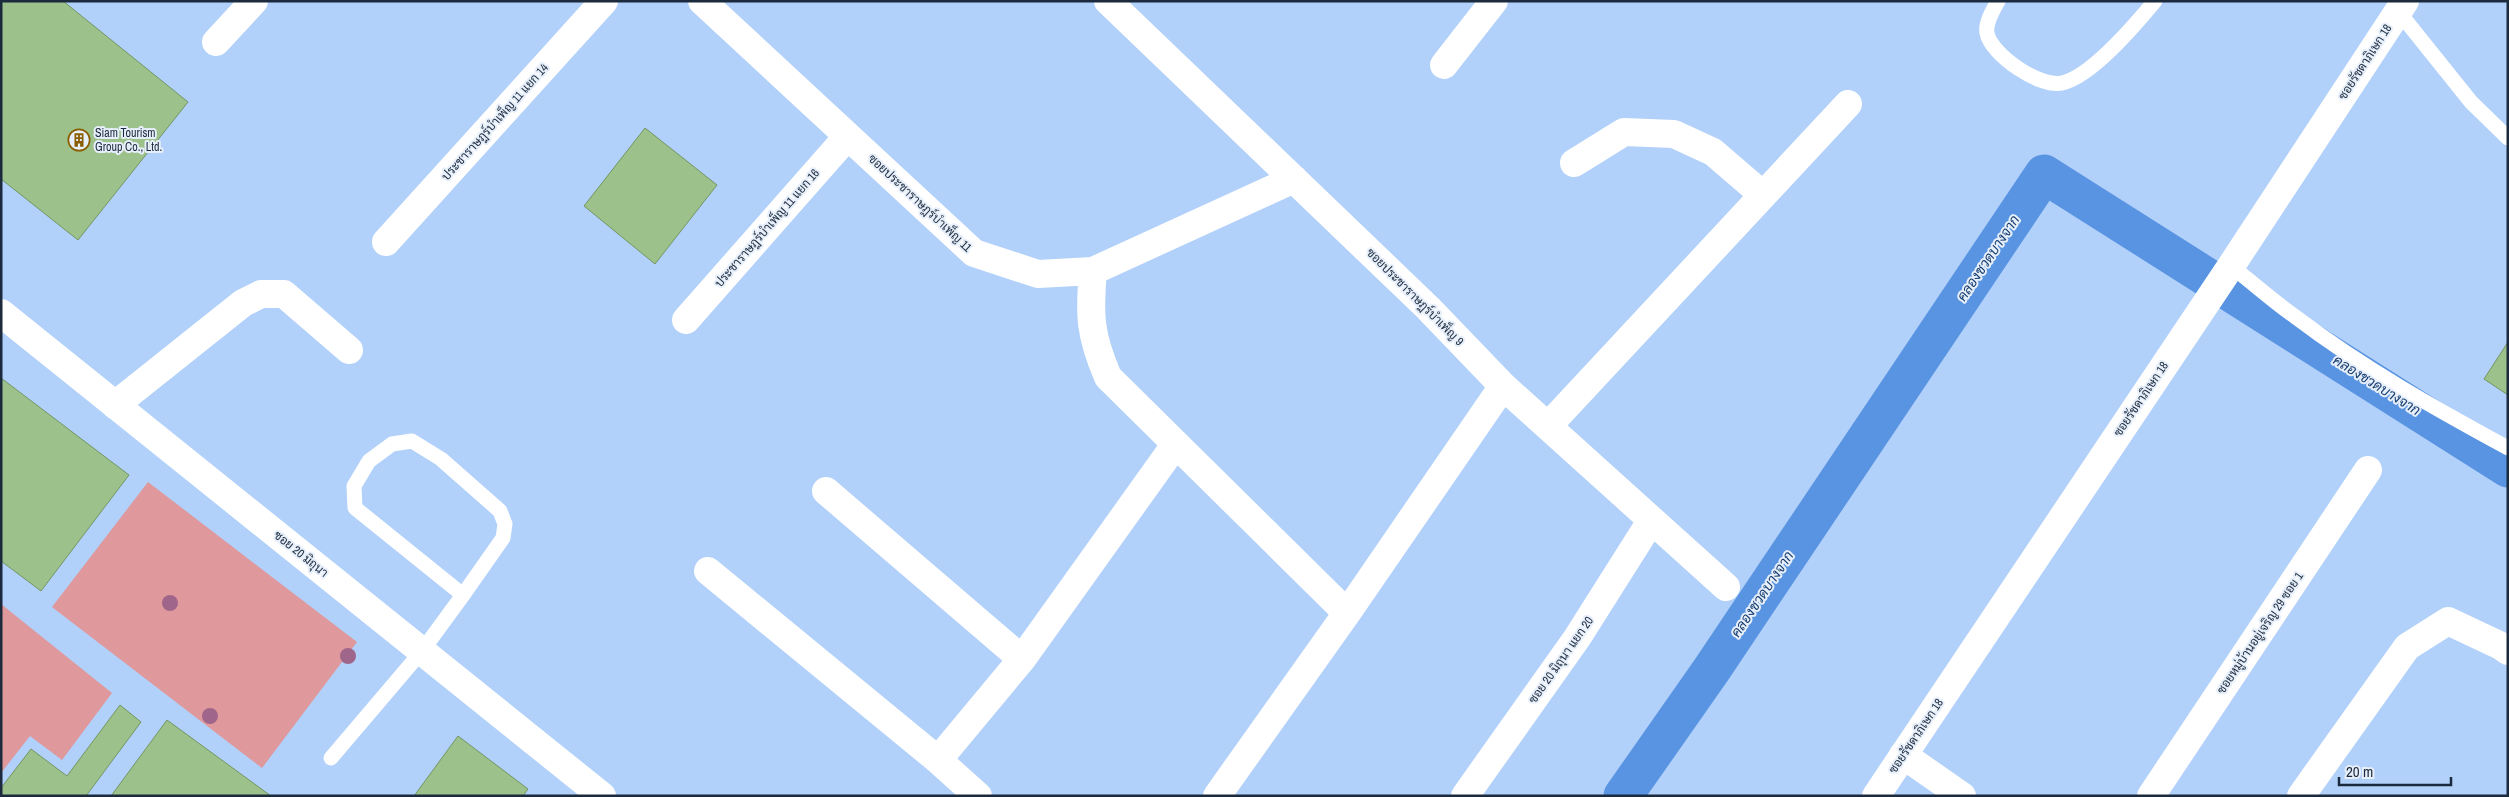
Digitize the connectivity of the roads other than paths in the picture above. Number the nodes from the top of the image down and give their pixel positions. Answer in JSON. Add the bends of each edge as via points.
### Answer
{"nodes":[{"id":1,"x":254,"y":1,"type":"edge"},
{"id":2,"x":604,"y":1,"type":"edge"},
{"id":3,"x":702,"y":1,"type":"edge"},
{"id":4,"x":1108,"y":1,"type":"edge"},
{"id":5,"x":1494,"y":1,"type":"edge"},
{"id":6,"x":1998,"y":1,"type":"edge"},
{"id":7,"x":2155,"y":1,"type":"edge"},
{"id":8,"x":2402,"y":6,"type":"edge"},
{"id":9,"x":216,"y":42,"type":"dead end"},
{"id":10,"x":1444,"y":65,"type":"dead end"},
{"id":11,"x":1848,"y":104,"type":"dead end"},
{"id":12,"x":847,"y":137,"type":"junction"},
{"id":13,"x":2508,"y":138,"type":"edge"},
{"id":14,"x":1574,"y":163,"type":"dead end"},
{"id":15,"x":1294,"y":179,"type":"junction"},
{"id":16,"x":1763,"y":195,"type":"junction"},
{"id":17,"x":386,"y":242,"type":"dead end"},
{"id":18,"x":2227,"y":271,"type":"junction"},
{"id":19,"x":1093,"y":272,"type":"junction"},
{"id":20,"x":1,"y":313,"type":"edge"},
{"id":21,"x":686,"y":320,"type":"dead end"},
{"id":22,"x":349,"y":350,"type":"dead end"},
{"id":23,"x":1503,"y":386,"type":"junction"},
{"id":24,"x":115,"y":405,"type":"junction"},
{"id":25,"x":1548,"y":426,"type":"junction"},
{"id":26,"x":1175,"y":445,"type":"junction"},
{"id":27,"x":2508,"y":448,"type":"edge"},
{"id":28,"x":2368,"y":470,"type":"dead end"},
{"id":29,"x":826,"y":491,"type":"dead end"},
{"id":30,"x":1651,"y":521,"type":"junction"},
{"id":31,"x":708,"y":571,"type":"dead end"},
{"id":32,"x":1726,"y":588,"type":"dead end"},
{"id":33,"x":463,"y":595,"type":"junction"},
{"id":34,"x":1347,"y":612,"type":"junction"},
{"id":35,"x":422,"y":651,"type":"junction"},
{"id":36,"x":2508,"y":651,"type":"edge"},
{"id":37,"x":1022,"y":659,"type":"junction"},
{"id":38,"x":1903,"y":755,"type":"junction"},
{"id":39,"x":331,"y":758,"type":"dead end"},
{"id":40,"x":938,"y":760,"type":"junction"},
{"id":41,"x":602,"y":796,"type":"edge"},
{"id":42,"x":978,"y":796,"type":"edge"},
{"id":43,"x":1217,"y":796,"type":"edge"},
{"id":44,"x":1465,"y":796,"type":"edge"},
{"id":45,"x":1876,"y":796,"type":"edge"},
{"id":46,"x":1962,"y":796,"type":"edge"},
{"id":47,"x":2151,"y":796,"type":"edge"},
{"id":48,"x":2301,"y":796,"type":"edge"}],
"edges":[{"from":1,"to":9,"type":"street"},
{"from":2,"to":17,"type":"street","name":"ประชาราษฎร์บำเพ็ญ 11 แยก 14"},
{"from":3,"to":12,"type":"street","name":"ซอยประชาราษฎร์บำเพ็ญ 11"},
{"from":4,"to":15,"type":"street","name":"ซอยประชาราษฎร์บำเพ็ญ 9"},
{"from":5,"to":10,"type":"street"},
{"from":6,"to":7,"type":"lane","via":[[1990,16],[1987,33],[1996,50],[2024,74],[2060,84],[2077,77],[2127,35]]},
{"from":8,"to":13,"type":"lane","via":[[2471,102]]},
{"from":8,"to":18,"type":"street","name":"ซอยรัชดาภิเษก 18"},
{"from":11,"to":16,"type":"street"},
{"from":12,"to":19,"type":"street","name":"ซอยประชาราษฎร์บำเพ็ญ 11","via":[[974,253],[1038,274]]},
{"from":12,"to":21,"type":"street","name":"ประชาราษฎร์บำเพ็ญ 11 แยก 16"},
{"from":14,"to":16,"type":"street","via":[[1624,132],[1674,134],[1713,152]]},
{"from":15,"to":19,"type":"street","name":"ซอยประชาราษฎร์บำเพ็ญ 11"},
{"from":15,"to":23,"type":"street","name":"ซอยประชาราษฎร์บำเพ็ญ 9","via":[[1428,308]]},
{"from":16,"to":25,"type":"street"},
{"from":18,"to":27,"type":"lane","via":[[2352,357]]},
{"from":18,"to":38,"type":"street","name":"ซอยรัชดาภิเษก 18"},
{"from":19,"to":26,"type":"street","via":[[1090,319],[1095,348],[1108,377]]},
{"from":20,"to":24,"type":"street","name":"ซอย 20 มิถุนา"},
{"from":22,"to":24,"type":"street","via":[[284,294],[261,294],[243,303]]},
{"from":23,"to":25,"type":"street","name":"ซอยประชาราษฎร์บำเพ็ญ 9"},
{"from":23,"to":34,"type":"street"},
{"from":24,"to":35,"type":"street","name":"ซอย 20 มิถุนา"},
{"from":25,"to":30,"type":"street","name":"ซอยประชาราษฎร์บำเพ็ญ 9"},
{"from":26,"to":34,"type":"street"},
{"from":26,"to":37,"type":"street"},
{"from":28,"to":47,"type":"street","name":"ซอยหมู่บ้านอยู่เจริญ 29 ซอย 1"},
{"from":29,"to":37,"type":"street"},
{"from":30,"to":32,"type":"street","name":"ซอยประชาราษฎร์บำเพ็ญ 9"},
{"from":30,"to":44,"type":"street","name":"ซอย 20 มิถุนา แยก 20","via":[[1578,638]]},
{"from":31,"to":40,"type":"street"},
{"from":33,"to":33,"type":"lane","via":[[355,508],[354,486],[369,461],[392,444],[412,441],[441,459],[500,511],[505,524],[503,538]]},
{"from":33,"to":35,"type":"lane"},
{"from":34,"to":43,"type":"street"},
{"from":35,"to":39,"type":"lane"},
{"from":35,"to":41,"type":"street","name":"ซอย 20 มิถุนา"},
{"from":36,"to":48,"type":"street","via":[[2448,621],[2407,647]]},
{"from":37,"to":40,"type":"street"},
{"from":38,"to":45,"type":"street","name":"ซอยรัชดาภิเษก 18"},
{"from":38,"to":46,"type":"street"},
{"from":40,"to":42,"type":"street"}]}
